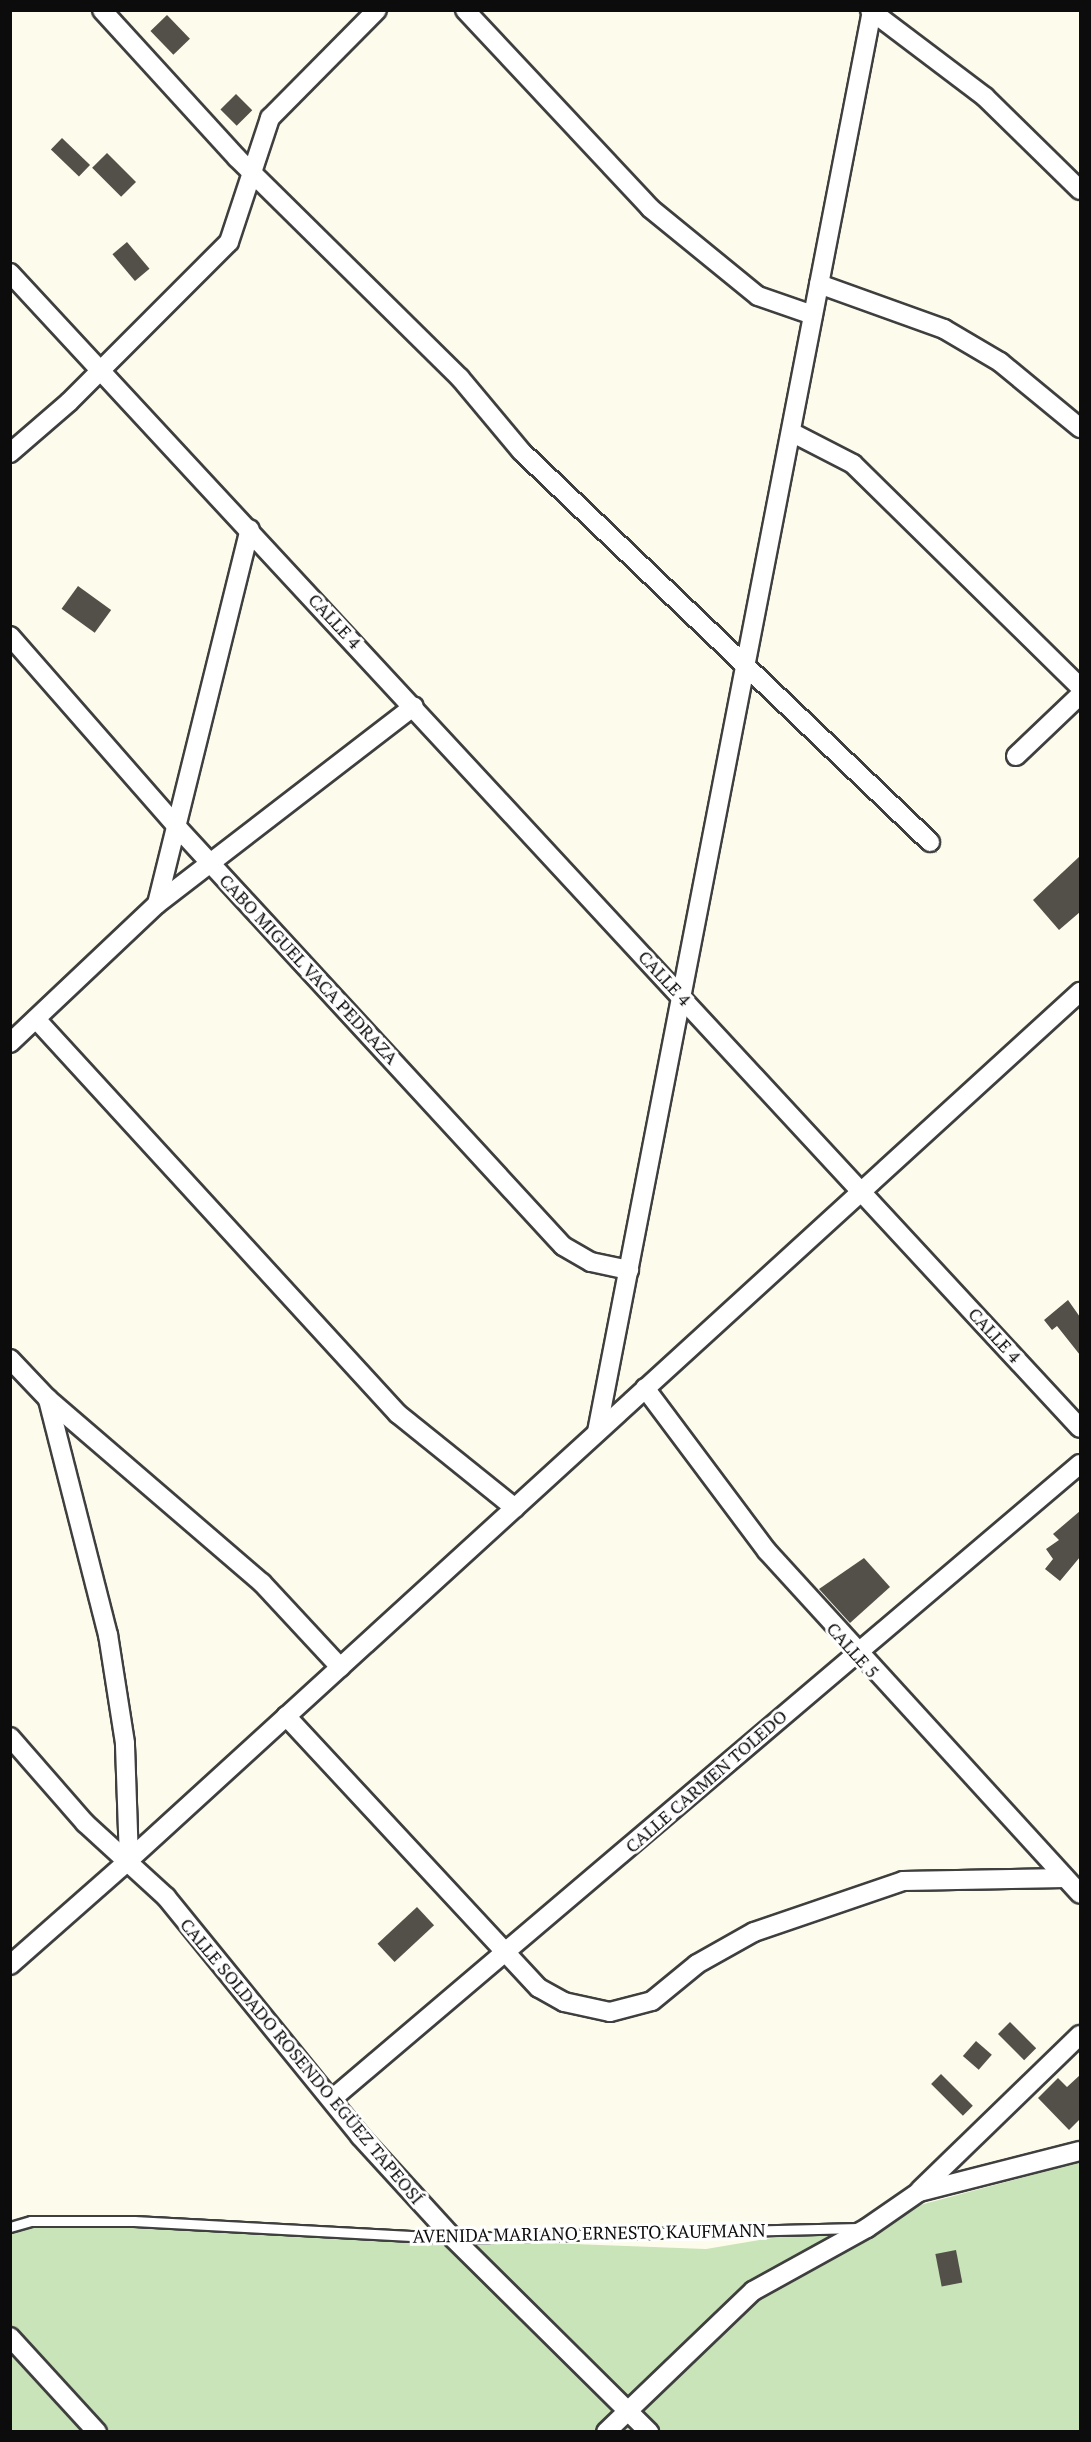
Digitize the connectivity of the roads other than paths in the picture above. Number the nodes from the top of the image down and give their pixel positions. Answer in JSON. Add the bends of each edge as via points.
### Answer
{"nodes":[{"id":1,"x":102,"y":10,"type":"edge"},
{"id":2,"x":377,"y":10,"type":"edge"},
{"id":3,"x":465,"y":10,"type":"edge"},
{"id":4,"x":872,"y":11,"type":"edge"},
{"id":5,"x":252,"y":172,"type":"junction"},
{"id":6,"x":1080,"y":190,"type":"edge"},
{"id":7,"x":10,"y":273,"type":"edge"},
{"id":8,"x":819,"y":284,"type":"junction"},
{"id":9,"x":813,"y":315,"type":"junction"},
{"id":10,"x":100,"y":367,"type":"junction"},
{"id":11,"x":1080,"y":428,"type":"edge"},
{"id":12,"x":791,"y":432,"type":"junction"},
{"id":13,"x":10,"y":453,"type":"edge"},
{"id":14,"x":250,"y":529,"type":"junction"},
{"id":15,"x":10,"y":636,"type":"edge"},
{"id":16,"x":746,"y":664,"type":"junction"},
{"id":17,"x":1080,"y":687,"type":"edge"},
{"id":18,"x":1080,"y":695,"type":"edge"},
{"id":19,"x":414,"y":706,"type":"junction"},
{"id":20,"x":1016,"y":756,"type":"dead end"},
{"id":21,"x":178,"y":828,"type":"junction"},
{"id":22,"x":930,"y":842,"type":"dead end"},
{"id":23,"x":211,"y":863,"type":"junction"},
{"id":24,"x":157,"y":904,"type":"junction"},
{"id":25,"x":1080,"y":992,"type":"edge"},
{"id":26,"x":681,"y":996,"type":"junction"},
{"id":27,"x":36,"y":1019,"type":"junction"},
{"id":28,"x":10,"y":1043,"type":"edge"},
{"id":29,"x":862,"y":1191,"type":"junction"},
{"id":30,"x":628,"y":1270,"type":"junction"},
{"id":31,"x":10,"y":1359,"type":"edge"},
{"id":32,"x":645,"y":1388,"type":"junction"},
{"id":33,"x":48,"y":1399,"type":"junction"},
{"id":34,"x":1080,"y":1428,"type":"edge"},
{"id":35,"x":597,"y":1432,"type":"junction"},
{"id":36,"x":1080,"y":1464,"type":"edge"},
{"id":37,"x":515,"y":1508,"type":"junction"},
{"id":38,"x":854,"y":1652,"type":"junction"},
{"id":39,"x":340,"y":1667,"type":"junction"},
{"id":40,"x":286,"y":1716,"type":"junction"},
{"id":41,"x":10,"y":1737,"type":"edge"},
{"id":42,"x":129,"y":1860,"type":"junction"},
{"id":43,"x":1065,"y":1878,"type":"junction"},
{"id":44,"x":1080,"y":1894,"type":"edge"},
{"id":45,"x":506,"y":1952,"type":"junction"},
{"id":46,"x":10,"y":1965,"type":"edge"},
{"id":47,"x":1080,"y":2035,"type":"edge"},
{"id":48,"x":332,"y":2099,"type":"junction"},
{"id":49,"x":1080,"y":2151,"type":"edge"},
{"id":50,"x":919,"y":2192,"type":"junction"},
{"id":51,"x":10,"y":2227,"type":"edge"},
{"id":52,"x":867,"y":2228,"type":"junction"},
{"id":53,"x":453,"y":2238,"type":"junction"},
{"id":54,"x":10,"y":2337,"type":"edge"},
{"id":55,"x":629,"y":2410,"type":"junction"},
{"id":56,"x":97,"y":2432,"type":"edge"},
{"id":57,"x":606,"y":2432,"type":"edge"},
{"id":58,"x":649,"y":2432,"type":"edge"}],
"edges":[{"from":1,"to":5,"type":"street"},
{"from":2,"to":5,"type":"street","via":[[270,118]]},
{"from":3,"to":9,"type":"street","via":[[650,208],[758,296]]},
{"from":4,"to":6,"type":"street","via":[[985,97]]},
{"from":4,"to":8,"type":"street"},
{"from":5,"to":10,"type":"street","via":[[229,242]]},
{"from":5,"to":16,"type":"street","via":[[460,378],[521,451]]},
{"from":7,"to":10,"type":"street","name":"CALLE 4"},
{"from":8,"to":9,"type":"street"},
{"from":8,"to":11,"type":"street","via":[[944,329],[1000,362]]},
{"from":9,"to":12,"type":"street"},
{"from":10,"to":13,"type":"street"},
{"from":10,"to":14,"type":"street","name":"CALLE 4"},
{"from":12,"to":16,"type":"street"},
{"from":12,"to":17,"type":"street","via":[[853,464]]},
{"from":14,"to":19,"type":"street","name":"CALLE 4"},
{"from":14,"to":21,"type":"street"},
{"from":15,"to":21,"type":"street","name":"CABO MIGUEL VACA PEDRAZA"},
{"from":16,"to":22,"type":"street"},
{"from":16,"to":26,"type":"street"},
{"from":18,"to":20,"type":"street"},
{"from":19,"to":23,"type":"street"},
{"from":19,"to":26,"type":"street","name":"CALLE 4"},
{"from":21,"to":23,"type":"street","name":"CABO MIGUEL VACA PEDRAZA"},
{"from":21,"to":24,"type":"street"},
{"from":23,"to":24,"type":"street"},
{"from":23,"to":30,"type":"street","name":"CABO MIGUEL VACA PEDRAZA","via":[[563,1246],[591,1262]]},
{"from":24,"to":27,"type":"street"},
{"from":25,"to":29,"type":"street"},
{"from":26,"to":29,"type":"street","name":"CALLE 4"},
{"from":26,"to":30,"type":"street"},
{"from":27,"to":28,"type":"street"},
{"from":27,"to":37,"type":"street","via":[[398,1414]]},
{"from":29,"to":32,"type":"street"},
{"from":29,"to":34,"type":"street","name":"CALLE 4"},
{"from":30,"to":35,"type":"street"},
{"from":31,"to":33,"type":"street"},
{"from":32,"to":35,"type":"street"},
{"from":32,"to":38,"type":"street","name":"CALLE 5","via":[[767,1551]]},
{"from":33,"to":39,"type":"street","via":[[262,1583]]},
{"from":33,"to":42,"type":"street","via":[[108,1635],[125,1743]]},
{"from":35,"to":37,"type":"street"},
{"from":36,"to":38,"type":"street","name":"CALLE CARMEN TOLEDO"},
{"from":37,"to":39,"type":"street"},
{"from":38,"to":43,"type":"street","name":"CALLE 5"},
{"from":38,"to":45,"type":"street","name":"CALLE CARMEN TOLEDO"},
{"from":39,"to":40,"type":"street"},
{"from":40,"to":42,"type":"street"},
{"from":40,"to":45,"type":"street"},
{"from":41,"to":42,"type":"street","name":"CALLE SOLDADO ROSENDO EGÜEZ TAPEOSÍ","via":[[85,1823]]},
{"from":42,"to":46,"type":"street"},
{"from":42,"to":48,"type":"street","name":"CALLE SOLDADO ROSENDO EGÜEZ TAPEOSÍ"},
{"from":43,"to":44,"type":"street","name":"CALLE 5"},
{"from":43,"to":45,"type":"street","via":[[903,1881],[754,1932],[697,1964],[652,2001],[610,2012],[555,1997]]},
{"from":45,"to":48,"type":"street","name":"CALLE CARMEN TOLEDO"},
{"from":47,"to":50,"type":"street"},
{"from":48,"to":53,"type":"street","name":"CALLE SOLDADO ROSENDO EGÜEZ TAPEOSÍ"},
{"from":49,"to":50,"type":"street"},
{"from":50,"to":52,"type":"street"},
{"from":51,"to":53,"type":"lane","name":"AVENIDA MARIANO ERNESTO KAUFMANN","via":[[31,2221],[134,2221]]},
{"from":52,"to":53,"type":"lane","name":"AVENIDA MARIANO ERNESTO KAUFMANN"},
{"from":52,"to":55,"type":"street","via":[[753,2291]]},
{"from":53,"to":55,"type":"street","name":"CALLE SOLDADO ROSENDO EGÜEZ TAPEOSÍ"},
{"from":54,"to":56,"type":"street"},
{"from":55,"to":57,"type":"street"},
{"from":55,"to":58,"type":"street","name":"CALLE SOLDADO ROSENDO EGÜEZ TAPEOSÍ"}]}
